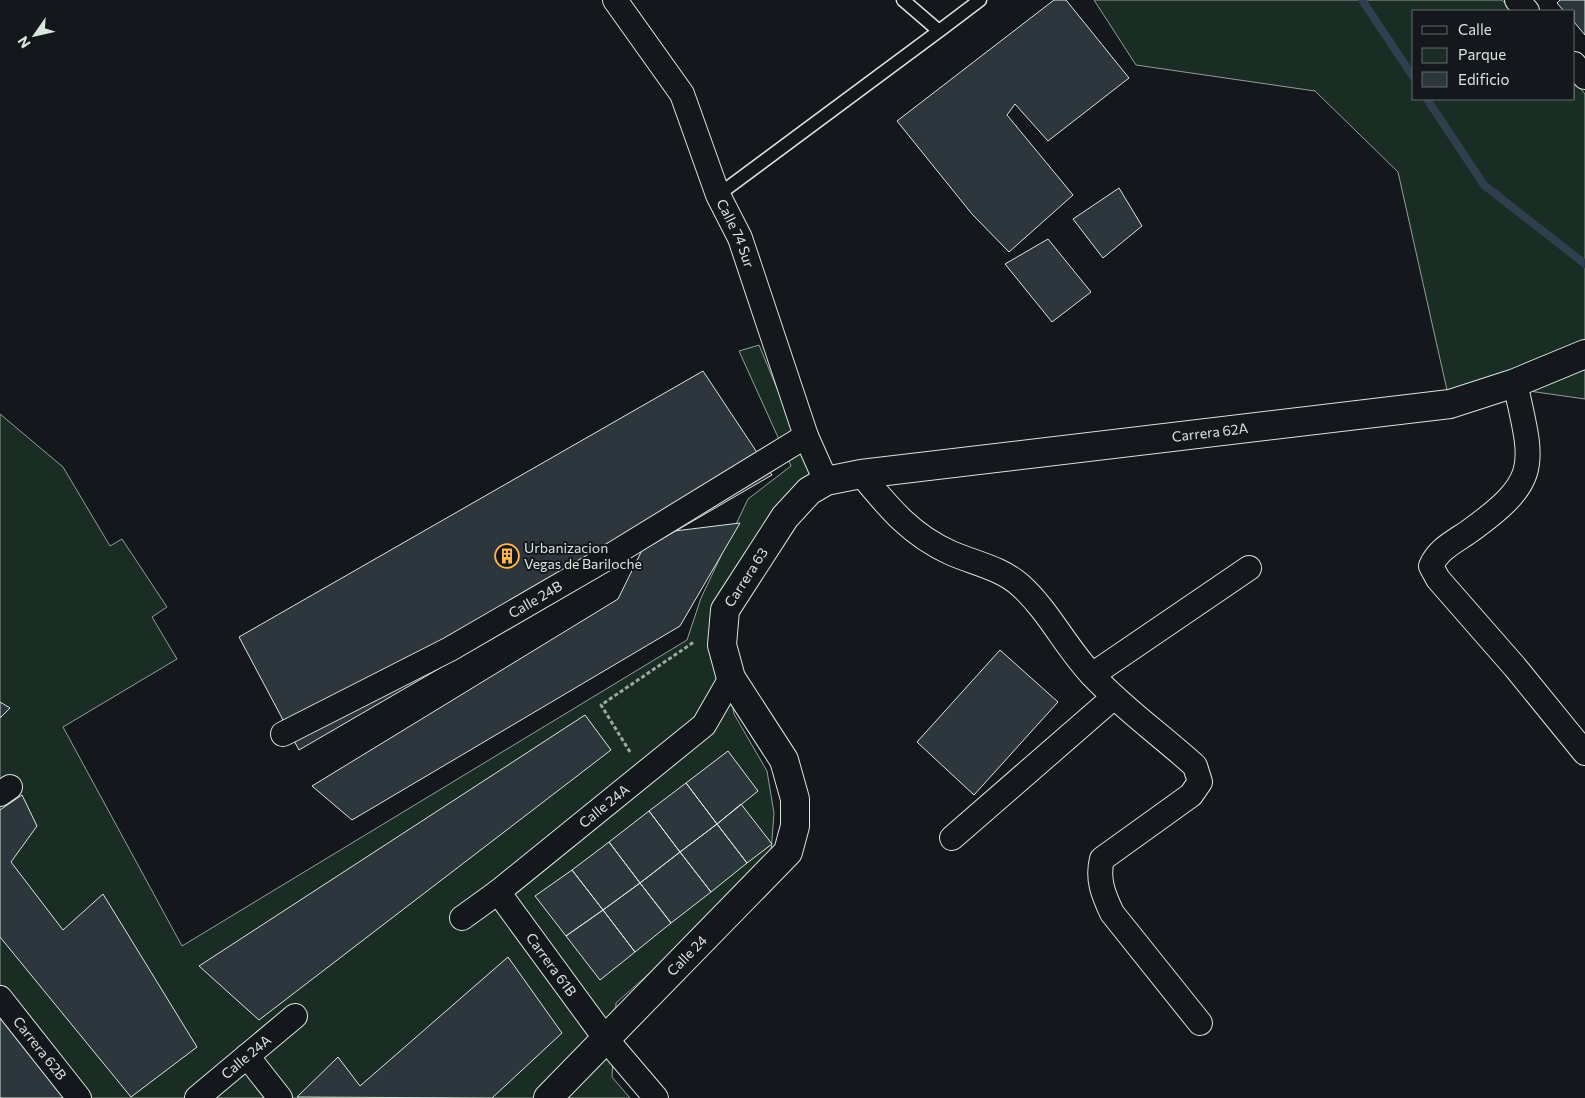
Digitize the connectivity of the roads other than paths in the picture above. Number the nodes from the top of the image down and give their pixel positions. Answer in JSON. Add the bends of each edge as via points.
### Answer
{"nodes":[{"id":1,"x":616,"y":0,"type":"edge"},
{"id":2,"x":903,"y":0,"type":"edge"},
{"id":3,"x":980,"y":0,"type":"edge"},
{"id":4,"x":1517,"y":0,"type":"edge"},
{"id":5,"x":1526,"y":10,"type":"edge"},
{"id":6,"x":938,"y":30,"type":"junction"},
{"id":7,"x":1575,"y":65,"type":"edge"},
{"id":8,"x":1585,"y":77,"type":"edge"},
{"id":9,"x":718,"y":195,"type":"junction"},
{"id":10,"x":1585,"y":354,"type":"edge"},
{"id":11,"x":1515,"y":383,"type":"junction"},
{"id":12,"x":806,"y":436,"type":"junction"},
{"id":13,"x":861,"y":474,"type":"junction"},
{"id":14,"x":826,"y":481,"type":"junction"},
{"id":15,"x":1249,"y":568,"type":"dead end"},
{"id":16,"x":1092,"y":675,"type":"junction"},
{"id":17,"x":731,"y":678,"type":"junction"},
{"id":18,"x":1114,"y":697,"type":"junction"},
{"id":19,"x":283,"y":734,"type":"dead end"},
{"id":20,"x":1585,"y":753,"type":"edge"},
{"id":21,"x":795,"y":799,"type":"joint"},
{"id":22,"x":952,"y":838,"type":"dead end"},
{"id":23,"x":498,"y":892,"type":"junction"},
{"id":24,"x":462,"y":918,"type":"dead end"},
{"id":25,"x":0,"y":998,"type":"edge"},
{"id":26,"x":295,"y":1016,"type":"dead end"},
{"id":27,"x":1200,"y":1023,"type":"dead end"},
{"id":28,"x":605,"y":1038,"type":"junction"},
{"id":29,"x":247,"y":1056,"type":"junction"},
{"id":30,"x":79,"y":1098,"type":"edge"},
{"id":31,"x":197,"y":1098,"type":"edge"},
{"id":32,"x":280,"y":1098,"type":"edge"},
{"id":33,"x":548,"y":1098,"type":"edge"},
{"id":34,"x":656,"y":1098,"type":"edge"}],
"edges":[{"from":1,"to":9,"type":"street","name":"Calle 74 Sur","via":[[682,94]]},
{"from":2,"to":6,"type":"lane"},
{"from":3,"to":6,"type":"lane"},
{"from":4,"to":5,"type":"street"},
{"from":6,"to":9,"type":"lane"},
{"from":7,"to":8,"type":"street"},
{"from":9,"to":12,"type":"street","name":"Calle 74 Sur","via":[[740,238]]},
{"from":10,"to":11,"type":"street","name":"Carrera 62A"},
{"from":11,"to":13,"type":"street","name":"Carrera 62A","via":[[1450,404]]},
{"from":11,"to":20,"type":"street","via":[[1529,443],[1527,470],[1518,489],[1500,509],[1436,554],[1431,566],[1438,579]]},
{"from":12,"to":14,"type":"street","name":"Calle 74 Sur"},
{"from":12,"to":19,"type":"street","name":"Calle 24B","via":[[608,558],[458,644]]},
{"from":13,"to":14,"type":"street","name":"Carrera 62A"},
{"from":13,"to":16,"type":"street","via":[[902,522],[924,538],[1018,583],[1040,606]]},
{"from":14,"to":17,"type":"street","name":"Carrera 63","via":[[809,491],[785,517],[725,610],[722,645]]},
{"from":15,"to":16,"type":"street"},
{"from":16,"to":18,"type":"street"},
{"from":17,"to":21,"type":"street","name":"Carrera 63","via":[[784,760]]},
{"from":17,"to":23,"type":"street","name":"Calle 24A","via":[[704,725]]},
{"from":18,"to":22,"type":"street"},
{"from":18,"to":27,"type":"street","via":[[1196,766],[1200,782],[1191,795],[1102,859],[1099,873],[1103,895],[1112,913]]},
{"from":21,"to":28,"type":"street","name":"Calle 24","via":[[796,826],[788,852]]},
{"from":23,"to":24,"type":"street","name":"Calle 24A"},
{"from":23,"to":28,"type":"street","name":"Carrera 61B"},
{"from":25,"to":30,"type":"street","name":"Carrera 62B"},
{"from":26,"to":29,"type":"street","name":"Calle 24A"},
{"from":28,"to":33,"type":"street","name":"Calle 24"},
{"from":28,"to":34,"type":"street","name":"Carrera 61B"},
{"from":29,"to":31,"type":"street","name":"Calle 24A"},
{"from":29,"to":32,"type":"street"}]}
